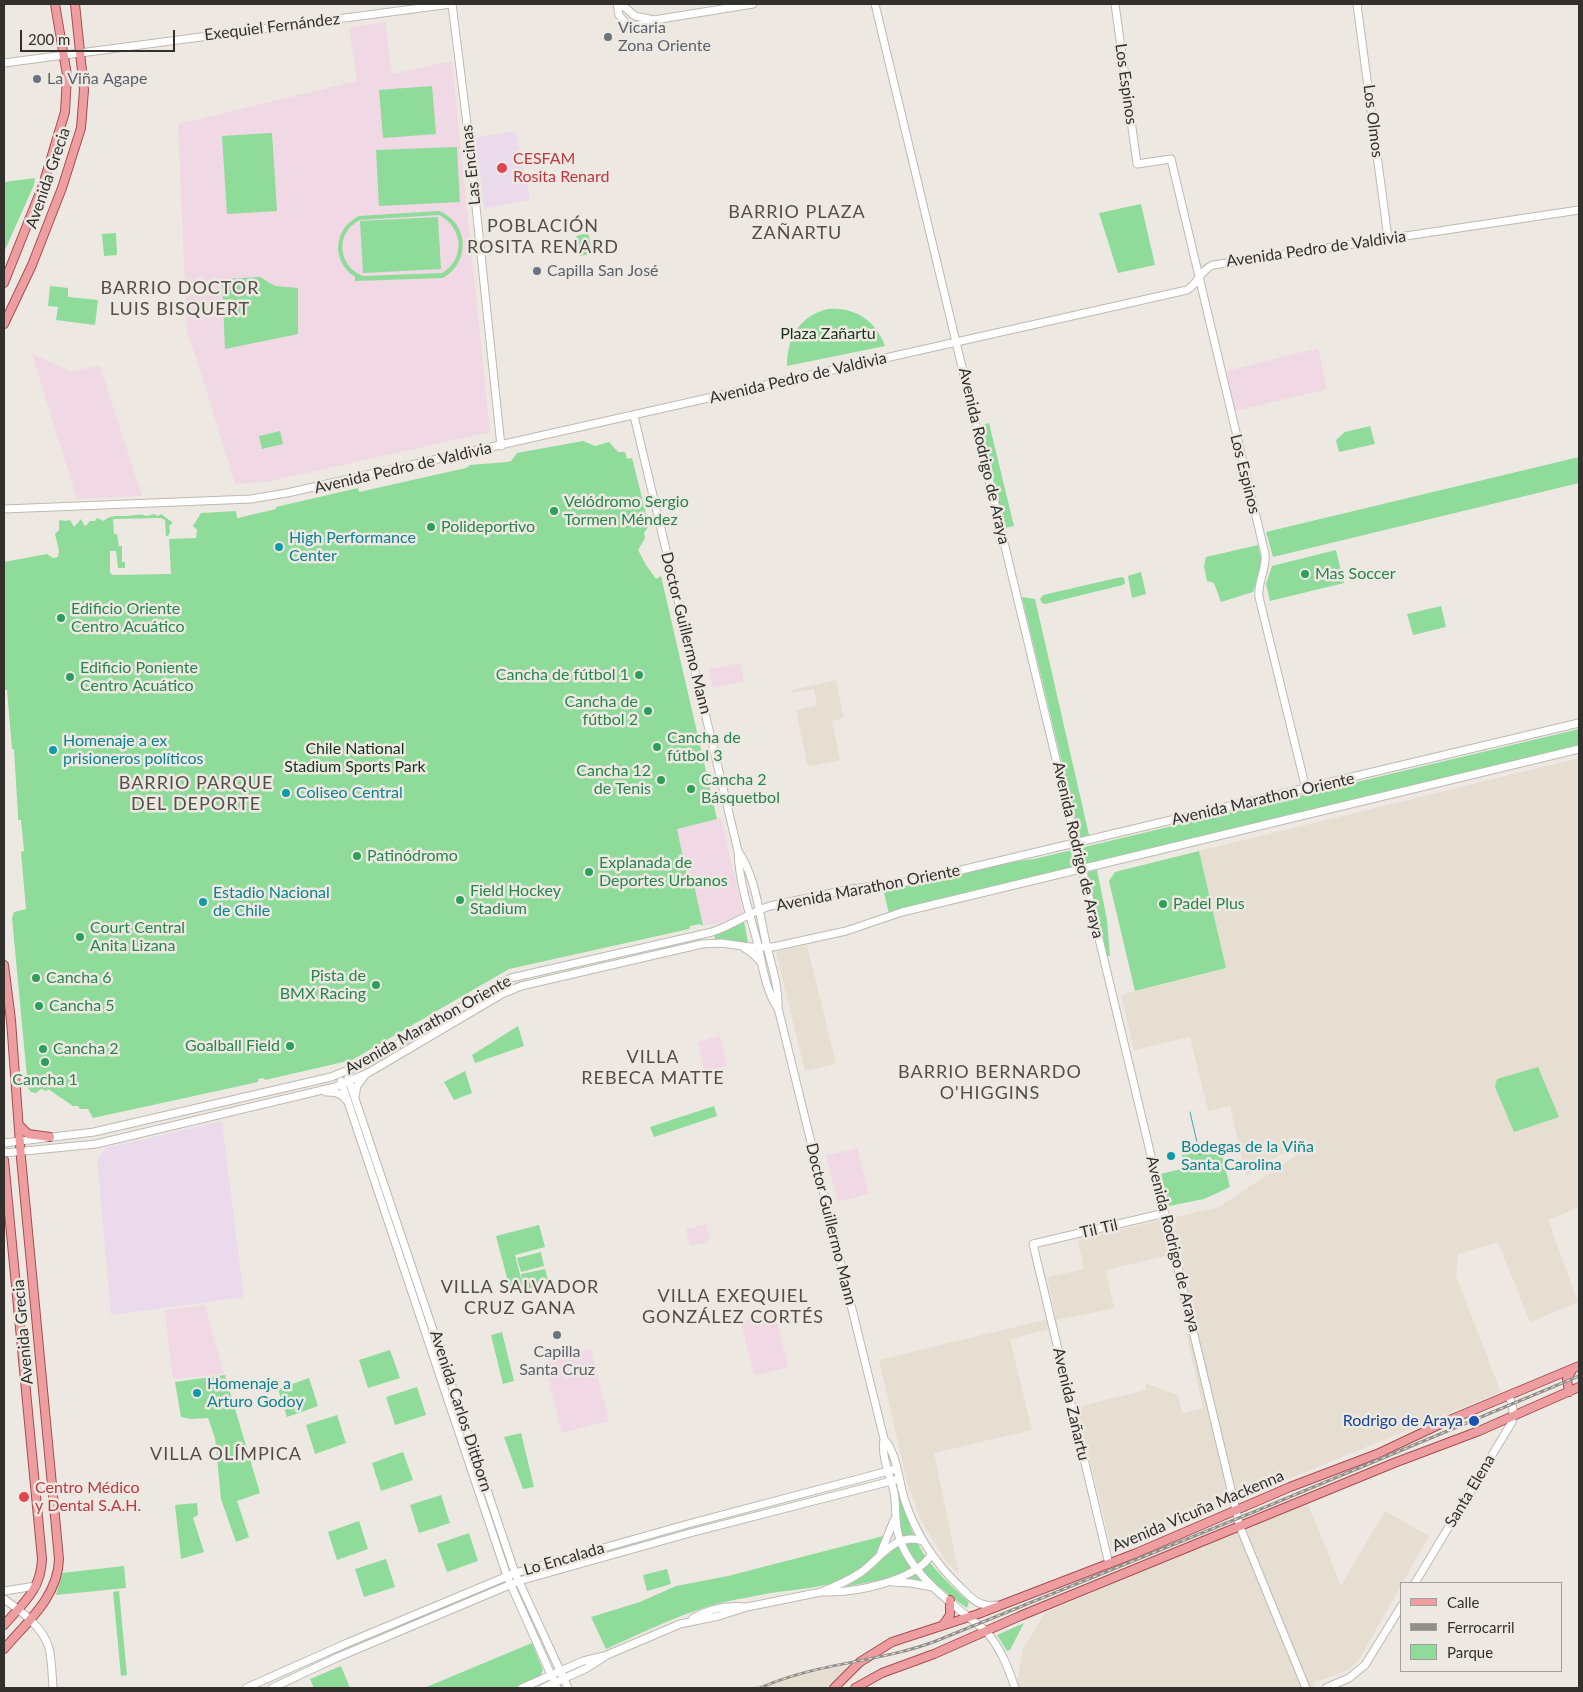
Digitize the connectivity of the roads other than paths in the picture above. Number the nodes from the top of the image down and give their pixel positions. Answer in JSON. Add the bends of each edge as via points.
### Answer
{"nodes":[{"id":1,"x":55,"y":4,"type":"edge"},
{"id":2,"x":75,"y":4,"type":"edge"},
{"id":3,"x":452,"y":4,"type":"edge"},
{"id":4,"x":616,"y":4,"type":"edge"},
{"id":5,"x":621,"y":4,"type":"edge"},
{"id":6,"x":753,"y":4,"type":"edge"},
{"id":7,"x":875,"y":4,"type":"edge"},
{"id":8,"x":1115,"y":4,"type":"edge"},
{"id":9,"x":1358,"y":4,"type":"edge"},
{"id":10,"x":618,"y":14,"type":"junction"},
{"id":11,"x":634,"y":16,"type":"junction"},
{"id":12,"x":654,"y":20,"type":"junction"},
{"id":13,"x":80,"y":52,"type":"junction"},
{"id":14,"x":64,"y":56,"type":"junction"},
{"id":15,"x":4,"y":63,"type":"edge"},
{"id":16,"x":1579,"y":210,"type":"edge"},
{"id":17,"x":1388,"y":238,"type":"junction"},
{"id":18,"x":1199,"y":277,"type":"junction"},
{"id":19,"x":4,"y":283,"type":"edge"},
{"id":20,"x":4,"y":324,"type":"edge"},
{"id":21,"x":957,"y":343,"type":"junction"},
{"id":22,"x":634,"y":416,"type":"junction"},
{"id":23,"x":500,"y":446,"type":"junction"},
{"id":24,"x":4,"y":509,"type":"edge"},
{"id":25,"x":1579,"y":723,"type":"edge"},
{"id":26,"x":1579,"y":749,"type":"edge"},
{"id":27,"x":1306,"y":789,"type":"junction"},
{"id":28,"x":1077,"y":844,"type":"junction"},
{"id":29,"x":738,"y":851,"type":"junction"},
{"id":30,"x":1083,"y":868,"type":"junction"},
{"id":31,"x":759,"y":909,"type":"junction"},
{"id":32,"x":750,"y":914,"type":"junction"},
{"id":33,"x":763,"y":930,"type":"junction"},
{"id":34,"x":740,"y":946,"type":"junction"},
{"id":35,"x":758,"y":948,"type":"junction"},
{"id":36,"x":767,"y":948,"type":"junction"},
{"id":37,"x":762,"y":964,"type":"junction"},
{"id":38,"x":4,"y":965,"type":"edge"},
{"id":39,"x":778,"y":1008,"type":"junction"},
{"id":40,"x":451,"y":1013,"type":"junction"},
{"id":41,"x":456,"y":1021,"type":"junction"},
{"id":42,"x":368,"y":1072,"type":"junction"},
{"id":43,"x":343,"y":1073,"type":"junction"},
{"id":44,"x":346,"y":1083,"type":"junction"},
{"id":45,"x":282,"y":1089,"type":"junction"},
{"id":46,"x":322,"y":1092,"type":"junction"},
{"id":47,"x":285,"y":1100,"type":"junction"},
{"id":48,"x":352,"y":1103,"type":"junction"},
{"id":49,"x":19,"y":1124,"type":"junction"},
{"id":50,"x":77,"y":1134,"type":"junction"},
{"id":51,"x":50,"y":1137,"type":"junction"},
{"id":52,"x":20,"y":1142,"type":"junction"},
{"id":53,"x":4,"y":1143,"type":"edge"},
{"id":54,"x":79,"y":1146,"type":"junction"},
{"id":55,"x":21,"y":1152,"type":"junction"},
{"id":56,"x":4,"y":1153,"type":"edge"},
{"id":57,"x":4,"y":1160,"type":"edge"},
{"id":58,"x":1165,"y":1213,"type":"junction"},
{"id":59,"x":1033,"y":1244,"type":"joint"},
{"id":60,"x":1575,"y":1368,"type":"edge"},
{"id":61,"x":1579,"y":1387,"type":"edge"},
{"id":62,"x":1569,"y":1392,"type":"junction"},
{"id":63,"x":1509,"y":1396,"type":"junction"},
{"id":64,"x":1513,"y":1417,"type":"junction"},
{"id":65,"x":884,"y":1439,"type":"junction"},
{"id":66,"x":896,"y":1469,"type":"junction"},
{"id":67,"x":888,"y":1471,"type":"junction"},
{"id":68,"x":899,"y":1479,"type":"junction"},
{"id":69,"x":891,"y":1481,"type":"junction"},
{"id":70,"x":1236,"y":1510,"type":"junction"},
{"id":71,"x":896,"y":1515,"type":"junction"},
{"id":72,"x":1240,"y":1527,"type":"junction"},
{"id":73,"x":923,"y":1541,"type":"junction"},
{"id":74,"x":900,"y":1542,"type":"junction"},
{"id":75,"x":931,"y":1555,"type":"junction"},
{"id":76,"x":878,"y":1556,"type":"junction"},
{"id":77,"x":1109,"y":1564,"type":"junction"},
{"id":78,"x":536,"y":1567,"type":"junction"},
{"id":79,"x":916,"y":1569,"type":"junction"},
{"id":80,"x":515,"y":1574,"type":"junction"},
{"id":81,"x":508,"y":1576,"type":"junction"},
{"id":82,"x":538,"y":1576,"type":"junction"},
{"id":83,"x":519,"y":1582,"type":"junction"},
{"id":84,"x":888,"y":1582,"type":"junction"},
{"id":85,"x":1416,"y":1582,"type":"edge"},
{"id":86,"x":487,"y":1585,"type":"junction"},
{"id":87,"x":510,"y":1585,"type":"junction"},
{"id":88,"x":36,"y":1586,"type":"junction"},
{"id":89,"x":935,"y":1588,"type":"junction"},
{"id":90,"x":4,"y":1591,"type":"edge"},
{"id":91,"x":820,"y":1592,"type":"junction"},
{"id":92,"x":491,"y":1593,"type":"junction"},
{"id":93,"x":4,"y":1600,"type":"edge"},
{"id":94,"x":950,"y":1600,"type":"junction"},
{"id":95,"x":1000,"y":1605,"type":"junction"},
{"id":96,"x":1400,"y":1608,"type":"edge"},
{"id":97,"x":17,"y":1609,"type":"junction"},
{"id":98,"x":969,"y":1617,"type":"junction"},
{"id":99,"x":29,"y":1619,"type":"junction"},
{"id":100,"x":4,"y":1625,"type":"edge"},
{"id":101,"x":943,"y":1625,"type":"junction"},
{"id":102,"x":986,"y":1631,"type":"junction"},
{"id":103,"x":4,"y":1649,"type":"edge"},
{"id":104,"x":607,"y":1655,"type":"junction"},
{"id":105,"x":560,"y":1672,"type":"junction"},
{"id":106,"x":551,"y":1676,"type":"junction"},
{"id":107,"x":564,"y":1679,"type":"junction"},
{"id":108,"x":556,"y":1686,"type":"edge"},
{"id":109,"x":53,"y":1688,"type":"edge"},
{"id":110,"x":246,"y":1688,"type":"edge"},
{"id":111,"x":272,"y":1688,"type":"edge"},
{"id":112,"x":522,"y":1688,"type":"edge"},
{"id":113,"x":543,"y":1688,"type":"edge"},
{"id":114,"x":568,"y":1688,"type":"edge"},
{"id":115,"x":834,"y":1688,"type":"edge"},
{"id":116,"x":855,"y":1688,"type":"edge"},
{"id":117,"x":1015,"y":1688,"type":"edge"},
{"id":118,"x":1306,"y":1688,"type":"edge"},
{"id":119,"x":1326,"y":1688,"type":"edge"}],
"edges":[{"from":1,"to":14,"type":"main road","name":"Avenida Grecia"},
{"from":2,"to":13,"type":"main road","name":"Avenida Grecia"},
{"from":3,"to":13,"type":"main road","name":"Exequiel Fernández"},
{"from":3,"to":23,"type":"main road","name":"Las Encinas","via":[[469,136]]},
{"from":4,"to":10,"type":"main road"},
{"from":5,"to":11,"type":"main road"},
{"from":6,"to":12,"type":"main road"},
{"from":7,"to":21,"type":"main road","name":"Avenida Rodrigo de Araya"},
{"from":8,"to":18,"type":"main road","name":"Los Espinos","via":[[1137,164],[1171,159]]},
{"from":9,"to":17,"type":"main road","name":"Los Olmos"},
{"from":10,"to":11,"type":"main road","via":[[622,11]]},
{"from":10,"to":12,"type":"main road","via":[[626,25],[631,26],[649,24]]},
{"from":11,"to":12,"type":"main road"},
{"from":13,"to":14,"type":"main road","name":"Exequiel Fernández"},
{"from":13,"to":20,"type":"main road","name":"Avenida Grecia","via":[[84,90],[78,140],[32,265]]},
{"from":14,"to":15,"type":"main road","name":"Exequiel Fernández"},
{"from":14,"to":19,"type":"main road","name":"Avenida Grecia","via":[[67,90],[60,131],[43,185]]},
{"from":16,"to":17,"type":"main road","name":"Avenida Pedro de Valdivia"},
{"from":17,"to":18,"type":"main road","name":"Avenida Pedro de Valdivia","via":[[1213,265]]},
{"from":18,"to":21,"type":"main road","name":"Avenida Pedro de Valdivia","via":[[1187,290]]},
{"from":18,"to":27,"type":"main road","name":"Los Espinos","via":[[1265,554],[1259,597]]},
{"from":21,"to":22,"type":"main road","name":"Avenida Pedro de Valdivia"},
{"from":21,"to":28,"type":"main road","name":"Avenida Rodrigo de Araya"},
{"from":22,"to":23,"type":"main road","name":"Avenida Pedro de Valdivia"},
{"from":22,"to":29,"type":"main road","name":"Doctor Guillermo Mann"},
{"from":23,"to":24,"type":"main road","name":"Avenida Pedro de Valdivia","via":[[266,497]]},
{"from":25,"to":27,"type":"main road","name":"Avenida Marathon Oriente"},
{"from":26,"to":30,"type":"main road","name":"Avenida Marathon Oriente"},
{"from":27,"to":28,"type":"main road","name":"Avenida Marathon Oriente"},
{"from":28,"to":30,"type":"main road","name":"Avenida Rodrigo de Araya"},
{"from":28,"to":31,"type":"main road","name":"Avenida Marathon Oriente","via":[[915,881],[843,890]]},
{"from":29,"to":31,"type":"main road","name":"Doctor Guillermo Mann","via":[[748,869]]},
{"from":29,"to":32,"type":"main road","name":"Doctor Guillermo Mann"},
{"from":30,"to":36,"type":"main road","name":"Avenida Marathon Oriente","via":[[902,912],[846,931]]},
{"from":30,"to":58,"type":"main road","name":"Avenida Rodrigo de Araya"},
{"from":31,"to":32,"type":"main road","name":"Avenida Marathon Oriente"},
{"from":31,"to":33,"type":"main road","name":"Doctor Guillermo Mann"},
{"from":32,"to":33,"type":"main road"},
{"from":32,"to":35,"type":"main road","name":"Doctor Guillermo Mann"},
{"from":32,"to":40,"type":"main road","name":"Avenida Marathon Oriente","via":[[712,932],[511,978]]},
{"from":33,"to":36,"type":"main road","name":"Doctor Guillermo Mann"},
{"from":34,"to":35,"type":"main road","name":"Avenida Marathon Oriente"},
{"from":34,"to":37,"type":"main road"},
{"from":34,"to":41,"type":"main road","name":"Avenida Marathon Oriente","via":[[702,944],[513,988]]},
{"from":35,"to":36,"type":"main road","name":"Avenida Marathon Oriente"},
{"from":35,"to":37,"type":"main road","name":"Doctor Guillermo Mann"},
{"from":36,"to":39,"type":"main road","name":"Doctor Guillermo Mann","via":[[778,993]]},
{"from":37,"to":39,"type":"main road","name":"Doctor Guillermo Mann","via":[[770,994]]},
{"from":38,"to":49,"type":"main road","name":"Avenida Grecia"},
{"from":39,"to":65,"type":"main road","name":"Doctor Guillermo Mann"},
{"from":40,"to":41,"type":"main road"},
{"from":40,"to":43,"type":"main road","name":"Avenida Marathon Oriente"},
{"from":41,"to":42,"type":"main road","name":"Avenida Marathon Oriente"},
{"from":42,"to":44,"type":"main road","name":"Avenida Marathon Oriente"},
{"from":42,"to":48,"type":"main road","via":[[357,1086]]},
{"from":43,"to":44,"type":"main road","name":"Avenida Carlos Dittborn"},
{"from":43,"to":45,"type":"main road","name":"Avenida Marathon Oriente"},
{"from":44,"to":46,"type":"main road","name":"Avenida Marathon Oriente"},
{"from":44,"to":48,"type":"main road","name":"Avenida Carlos Dittborn"},
{"from":45,"to":47,"type":"main road"},
{"from":45,"to":50,"type":"main road","name":"Avenida Marathon Oriente"},
{"from":46,"to":47,"type":"main road","name":"Avenida Marathon Oriente"},
{"from":46,"to":48,"type":"main road","via":[[337,1093]]},
{"from":47,"to":54,"type":"main road","name":"Avenida Marathon Oriente"},
{"from":48,"to":80,"type":"main road","name":"Avenida Carlos Dittborn"},
{"from":48,"to":81,"type":"main road","name":"Avenida Carlos Dittborn"},
{"from":49,"to":51,"type":"main road","via":[[28,1134]]},
{"from":49,"to":52,"type":"main road","name":"Avenida Grecia"},
{"from":50,"to":51,"type":"main road","name":"Avenida Marathon Oriente"},
{"from":50,"to":54,"type":"main road"},
{"from":51,"to":52,"type":"main road","name":"Avenida Marathon Oriente"},
{"from":52,"to":53,"type":"main road","name":"Avenida Marathon Oriente"},
{"from":52,"to":55,"type":"main road","name":"Avenida Grecia"},
{"from":54,"to":55,"type":"main road","name":"Avenida Marathon Oriente"},
{"from":55,"to":56,"type":"main road","name":"Avenida Marathon Oriente"},
{"from":55,"to":99,"type":"main road","name":"Avenida Grecia","via":[[59,1559],[52,1590]]},
{"from":57,"to":88,"type":"main road","name":"Avenida Grecia","via":[[42,1548]]},
{"from":58,"to":59,"type":"main road","name":"Til Til"},
{"from":58,"to":70,"type":"main road","name":"Avenida Rodrigo de Araya"},
{"from":59,"to":77,"type":"main road","name":"Avenida Zañartu"},
{"from":60,"to":62,"type":"main road","via":[[1567,1379]]},
{"from":60,"to":63,"type":"main road","name":"Avenida Vicuña Mackenna"},
{"from":61,"to":62,"type":"main road","name":"Avenida Vicuña Mackenna"},
{"from":62,"to":64,"type":"main road","name":"Avenida Vicuña Mackenna"},
{"from":63,"to":64,"type":"main road"},
{"from":63,"to":70,"type":"main road","name":"Avenida Vicuña Mackenna","via":[[1377,1454]]},
{"from":64,"to":72,"type":"main road","name":"Avenida Vicuña Mackenna"},
{"from":64,"to":85,"type":"main road","name":"Santa Elena"},
{"from":65,"to":66,"type":"main road","name":"Doctor Guillermo Mann","via":[[891,1449]]},
{"from":65,"to":67,"type":"main road","name":"Doctor Guillermo Mann"},
{"from":66,"to":67,"type":"main road","name":"Lo Encalada"},
{"from":66,"to":68,"type":"main road","name":"Doctor Guillermo Mann"},
{"from":67,"to":69,"type":"main road","name":"Doctor Guillermo Mann"},
{"from":67,"to":78,"type":"main road","name":"Lo Encalada"},
{"from":68,"to":69,"type":"main road","name":"Lo Encalada"},
{"from":68,"to":73,"type":"main road","name":"Doctor Guillermo Mann"},
{"from":69,"to":71,"type":"main road","name":"Doctor Guillermo Mann"},
{"from":69,"to":82,"type":"main road","name":"Lo Encalada"},
{"from":70,"to":72,"type":"main road","name":"Avenida Rodrigo de Araya"},
{"from":70,"to":77,"type":"main road","name":"Avenida Vicuña Mackenna"},
{"from":71,"to":74,"type":"main road","name":"Doctor Guillermo Mann"},
{"from":71,"to":76,"type":"main road"},
{"from":72,"to":102,"type":"main road","name":"Avenida Vicuña Mackenna"},
{"from":72,"to":118,"type":"main road","name":"Avenida Rodrigo de Araya"},
{"from":73,"to":74,"type":"main road"},
{"from":73,"to":75,"type":"main road","name":"Doctor Guillermo Mann"},
{"from":74,"to":76,"type":"main road"},
{"from":74,"to":79,"type":"main road","name":"Doctor Guillermo Mann"},
{"from":75,"to":79,"type":"main road"},
{"from":75,"to":95,"type":"main road","name":"Doctor Guillermo Mann","via":[[975,1601],[984,1605]]},
{"from":76,"to":91,"type":"main road","via":[[854,1577]]},
{"from":77,"to":95,"type":"main road","name":"Avenida Vicuña Mackenna"},
{"from":78,"to":80,"type":"main road","name":"Lo Encalada"},
{"from":78,"to":82,"type":"main road"},
{"from":79,"to":84,"type":"main road"},
{"from":79,"to":89,"type":"main road","name":"Doctor Guillermo Mann"},
{"from":80,"to":81,"type":"main road","name":"Lo Encalada"},
{"from":80,"to":83,"type":"main road","name":"Avenida Carlos Dittborn"},
{"from":81,"to":86,"type":"main road","name":"Lo Encalada"},
{"from":81,"to":87,"type":"main road","name":"Avenida Carlos Dittborn"},
{"from":82,"to":83,"type":"main road","name":"Lo Encalada"},
{"from":83,"to":87,"type":"main road","name":"Lo Encalada"},
{"from":83,"to":105,"type":"main road","name":"Avenida Carlos Dittborn"},
{"from":84,"to":89,"type":"main road"},
{"from":84,"to":91,"type":"main road"},
{"from":86,"to":92,"type":"main road"},
{"from":86,"to":110,"type":"main road","name":"Lo Encalada"},
{"from":87,"to":92,"type":"main road","name":"Lo Encalada"},
{"from":87,"to":106,"type":"main road","name":"Avenida Carlos Dittborn"},
{"from":88,"to":90,"type":"main road"},
{"from":88,"to":97,"type":"main road","name":"Avenida Grecia"},
{"from":89,"to":94,"type":"main road","name":"Doctor Guillermo Mann"},
{"from":91,"to":104,"type":"main road","via":[[689,1621]]},
{"from":92,"to":111,"type":"main road","name":"Lo Encalada"},
{"from":93,"to":97,"type":"main road"},
{"from":94,"to":98,"type":"main road","name":"Doctor Guillermo Mann"},
{"from":94,"to":101,"type":"main road","via":[[950,1615]]},
{"from":95,"to":98,"type":"main road","name":"Avenida Vicuña Mackenna"},
{"from":96,"to":119,"type":"main road","via":[[1365,1665],[1353,1676]]},
{"from":97,"to":99,"type":"main road"},
{"from":97,"to":100,"type":"main road","name":"Avenida Grecia"},
{"from":98,"to":101,"type":"main road","name":"Avenida Vicuña Mackenna"},
{"from":98,"to":102,"type":"main road","name":"Doctor Guillermo Mann"},
{"from":99,"to":103,"type":"main road","name":"Avenida Grecia"},
{"from":99,"to":109,"type":"main road","via":[[48,1646]]},
{"from":101,"to":115,"type":"main road","name":"Avenida Vicuña Mackenna","via":[[883,1647],[860,1662]]},
{"from":102,"to":116,"type":"main road","name":"Avenida Vicuña Mackenna","via":[[874,1676]]},
{"from":102,"to":117,"type":"main road","name":"Doctor Guillermo Mann","via":[[1004,1657]]},
{"from":104,"to":105,"type":"main road"},
{"from":104,"to":107,"type":"main road"},
{"from":105,"to":106,"type":"main road"},
{"from":105,"to":107,"type":"main road","name":"Avenida Carlos Dittborn"},
{"from":106,"to":108,"type":"main road","name":"Avenida Carlos Dittborn"},
{"from":106,"to":112,"type":"main road"},
{"from":107,"to":108,"type":"main road"},
{"from":107,"to":114,"type":"main road","name":"Avenida Carlos Dittborn"},
{"from":108,"to":113,"type":"main road"}]}
